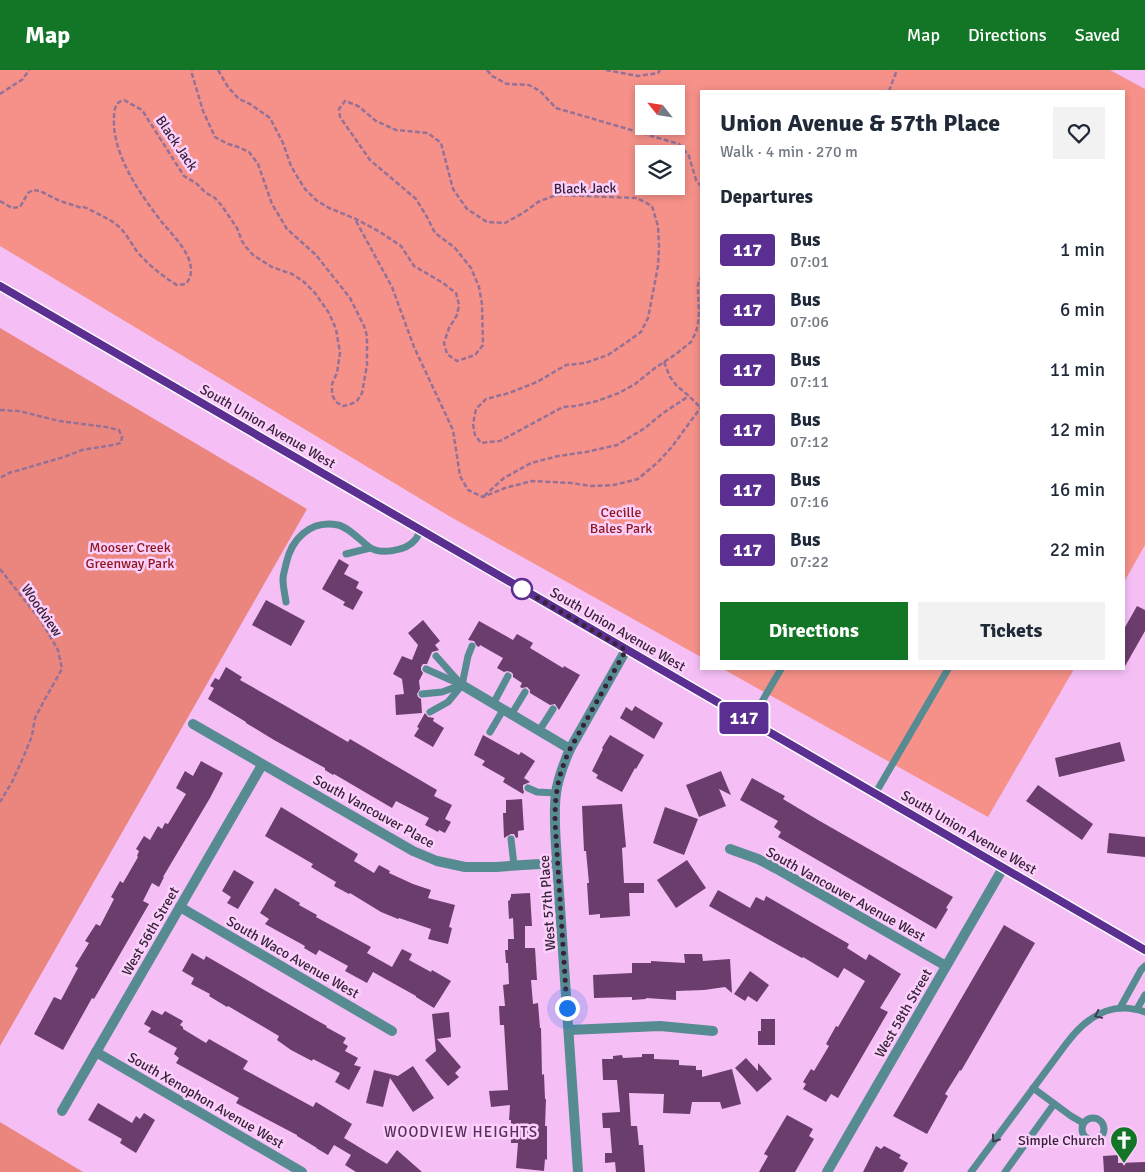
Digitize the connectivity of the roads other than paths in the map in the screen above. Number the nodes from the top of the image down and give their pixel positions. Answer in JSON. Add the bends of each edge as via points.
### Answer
{"nodes":[{"id":1,"x":0,"y":286,"type":"edge"},
{"id":2,"x":420,"y":530,"type":"junction"},
{"id":3,"x":370,"y":548,"type":"junction"},
{"id":4,"x":346,"y":554,"type":"dead end"},
{"id":5,"x":286,"y":602,"type":"dead end"},
{"id":6,"x":472,"y":646,"type":"dead end"},
{"id":7,"x":626,"y":650,"type":"junction"},
{"id":8,"x":436,"y":656,"type":"dead end"},
{"id":9,"x":426,"y":669,"type":"dead end"},
{"id":10,"x":780,"y":670,"type":"edge"},
{"id":11,"x":947,"y":670,"type":"edge"},
{"id":12,"x":508,"y":676,"type":"dead end"},
{"id":13,"x":462,"y":685,"type":"junction"},
{"id":14,"x":525,"y":692,"type":"dead end"},
{"id":15,"x":422,"y":694,"type":"dead end"},
{"id":16,"x":493,"y":704,"type":"junction"},
{"id":17,"x":553,"y":709,"type":"dead end"},
{"id":18,"x":430,"y":712,"type":"dead end"},
{"id":19,"x":507,"y":712,"type":"junction"},
{"id":20,"x":750,"y":722,"type":"junction"},
{"id":21,"x":193,"y":724,"type":"dead end"},
{"id":22,"x":539,"y":731,"type":"junction"},
{"id":23,"x":490,"y":732,"type":"dead end"},
{"id":24,"x":570,"y":749,"type":"junction"},
{"id":25,"x":262,"y":764,"type":"junction"},
{"id":26,"x":528,"y":788,"type":"dead end"},
{"id":27,"x":556,"y":792,"type":"junction"},
{"id":28,"x":875,"y":794,"type":"junction"},
{"id":29,"x":512,"y":839,"type":"dead end"},
{"id":30,"x":730,"y":849,"type":"dead end"},
{"id":31,"x":557,"y":863,"type":"junction"},
{"id":32,"x":514,"y":865,"type":"junction"},
{"id":33,"x":1003,"y":868,"type":"junction"},
{"id":34,"x":180,"y":907,"type":"junction"},
{"id":35,"x":1145,"y":950,"type":"edge"},
{"id":36,"x":946,"y":966,"type":"junction"},
{"id":37,"x":1145,"y":966,"type":"edge"},
{"id":38,"x":1145,"y":995,"type":"edge"},
{"id":39,"x":1120,"y":1008,"type":"junction"},
{"id":40,"x":1141,"y":1011,"type":"edge"},
{"id":41,"x":392,"y":1030,"type":"dead end"},
{"id":42,"x":569,"y":1030,"type":"junction"},
{"id":43,"x":713,"y":1031,"type":"dead end"},
{"id":44,"x":96,"y":1052,"type":"junction"},
{"id":45,"x":1033,"y":1088,"type":"junction"},
{"id":46,"x":1054,"y":1104,"type":"junction"},
{"id":47,"x":62,"y":1111,"type":"dead end"},
{"id":48,"x":1083,"y":1123,"type":"dead end"},
{"id":49,"x":302,"y":1172,"type":"edge"},
{"id":50,"x":578,"y":1172,"type":"edge"},
{"id":51,"x":827,"y":1172,"type":"edge"},
{"id":52,"x":971,"y":1172,"type":"edge"},
{"id":53,"x":1004,"y":1172,"type":"edge"}],
"edges":[{"from":1,"to":2,"type":"street","name":"South Union Avenue West"},
{"from":2,"to":3,"type":"lane","via":[[414,541],[399,550],[383,552]]},
{"from":2,"to":7,"type":"street","name":"South Union Avenue West"},
{"from":3,"to":4,"type":"lane"},
{"from":3,"to":5,"type":"lane","via":[[339,525],[318,524],[305,531],[288,555],[283,578]]},
{"from":6,"to":13,"type":"lane"},
{"from":7,"to":20,"type":"street","name":"South Union Avenue West"},
{"from":7,"to":24,"type":"street","name":"West 57th Place"},
{"from":8,"to":13,"type":"lane"},
{"from":9,"to":13,"type":"lane"},
{"from":10,"to":20,"type":"lane"},
{"from":11,"to":28,"type":"lane"},
{"from":12,"to":16,"type":"lane"},
{"from":13,"to":15,"type":"lane"},
{"from":13,"to":16,"type":"street"},
{"from":13,"to":18,"type":"lane","via":[[448,702]]},
{"from":14,"to":19,"type":"lane"},
{"from":16,"to":19,"type":"street"},
{"from":17,"to":22,"type":"lane"},
{"from":19,"to":22,"type":"street"},
{"from":19,"to":23,"type":"lane"},
{"from":20,"to":28,"type":"street","name":"South Union Avenue West"},
{"from":21,"to":25,"type":"street","name":"South Vancouver Place"},
{"from":22,"to":24,"type":"street"},
{"from":24,"to":27,"type":"street","name":"West 57th Place"},
{"from":25,"to":32,"type":"street","name":"South Vancouver Place","via":[[413,851],[437,861],[465,867]]},
{"from":25,"to":34,"type":"street","name":"West 56th Street"},
{"from":26,"to":27,"type":"lane","via":[[537,792]]},
{"from":27,"to":31,"type":"street","name":"West 57th Place"},
{"from":28,"to":33,"type":"street","name":"South Union Avenue West"},
{"from":29,"to":32,"type":"lane"},
{"from":30,"to":36,"type":"street","name":"South Vancouver Avenue West","via":[[774,867]]},
{"from":31,"to":32,"type":"street","name":"South Vancouver Place"},
{"from":31,"to":42,"type":"street","name":"West 57th Place"},
{"from":33,"to":35,"type":"street","name":"South Union Avenue West"},
{"from":33,"to":36,"type":"street","name":"West 58th Street"},
{"from":34,"to":41,"type":"street","name":"South Waco Avenue West"},
{"from":34,"to":44,"type":"street","name":"West 56th Street"},
{"from":36,"to":51,"type":"street","name":"West 58th Street"},
{"from":37,"to":39,"type":"lane"},
{"from":38,"to":40,"type":"lane"},
{"from":39,"to":40,"type":"lane"},
{"from":39,"to":45,"type":"lane","one_way":true,"via":[[1092,1017],[1074,1032]]},
{"from":42,"to":43,"type":"street","via":[[660,1026]]},
{"from":42,"to":50,"type":"street","name":"West 57th Place"},
{"from":44,"to":47,"type":"street","name":"West 56th Street"},
{"from":44,"to":49,"type":"street","name":"South Xenophon Avenue West"},
{"from":45,"to":46,"type":"lane"},
{"from":45,"to":52,"type":"lane","one_way":true},
{"from":46,"to":48,"type":"lane"},
{"from":46,"to":53,"type":"lane"}]}
